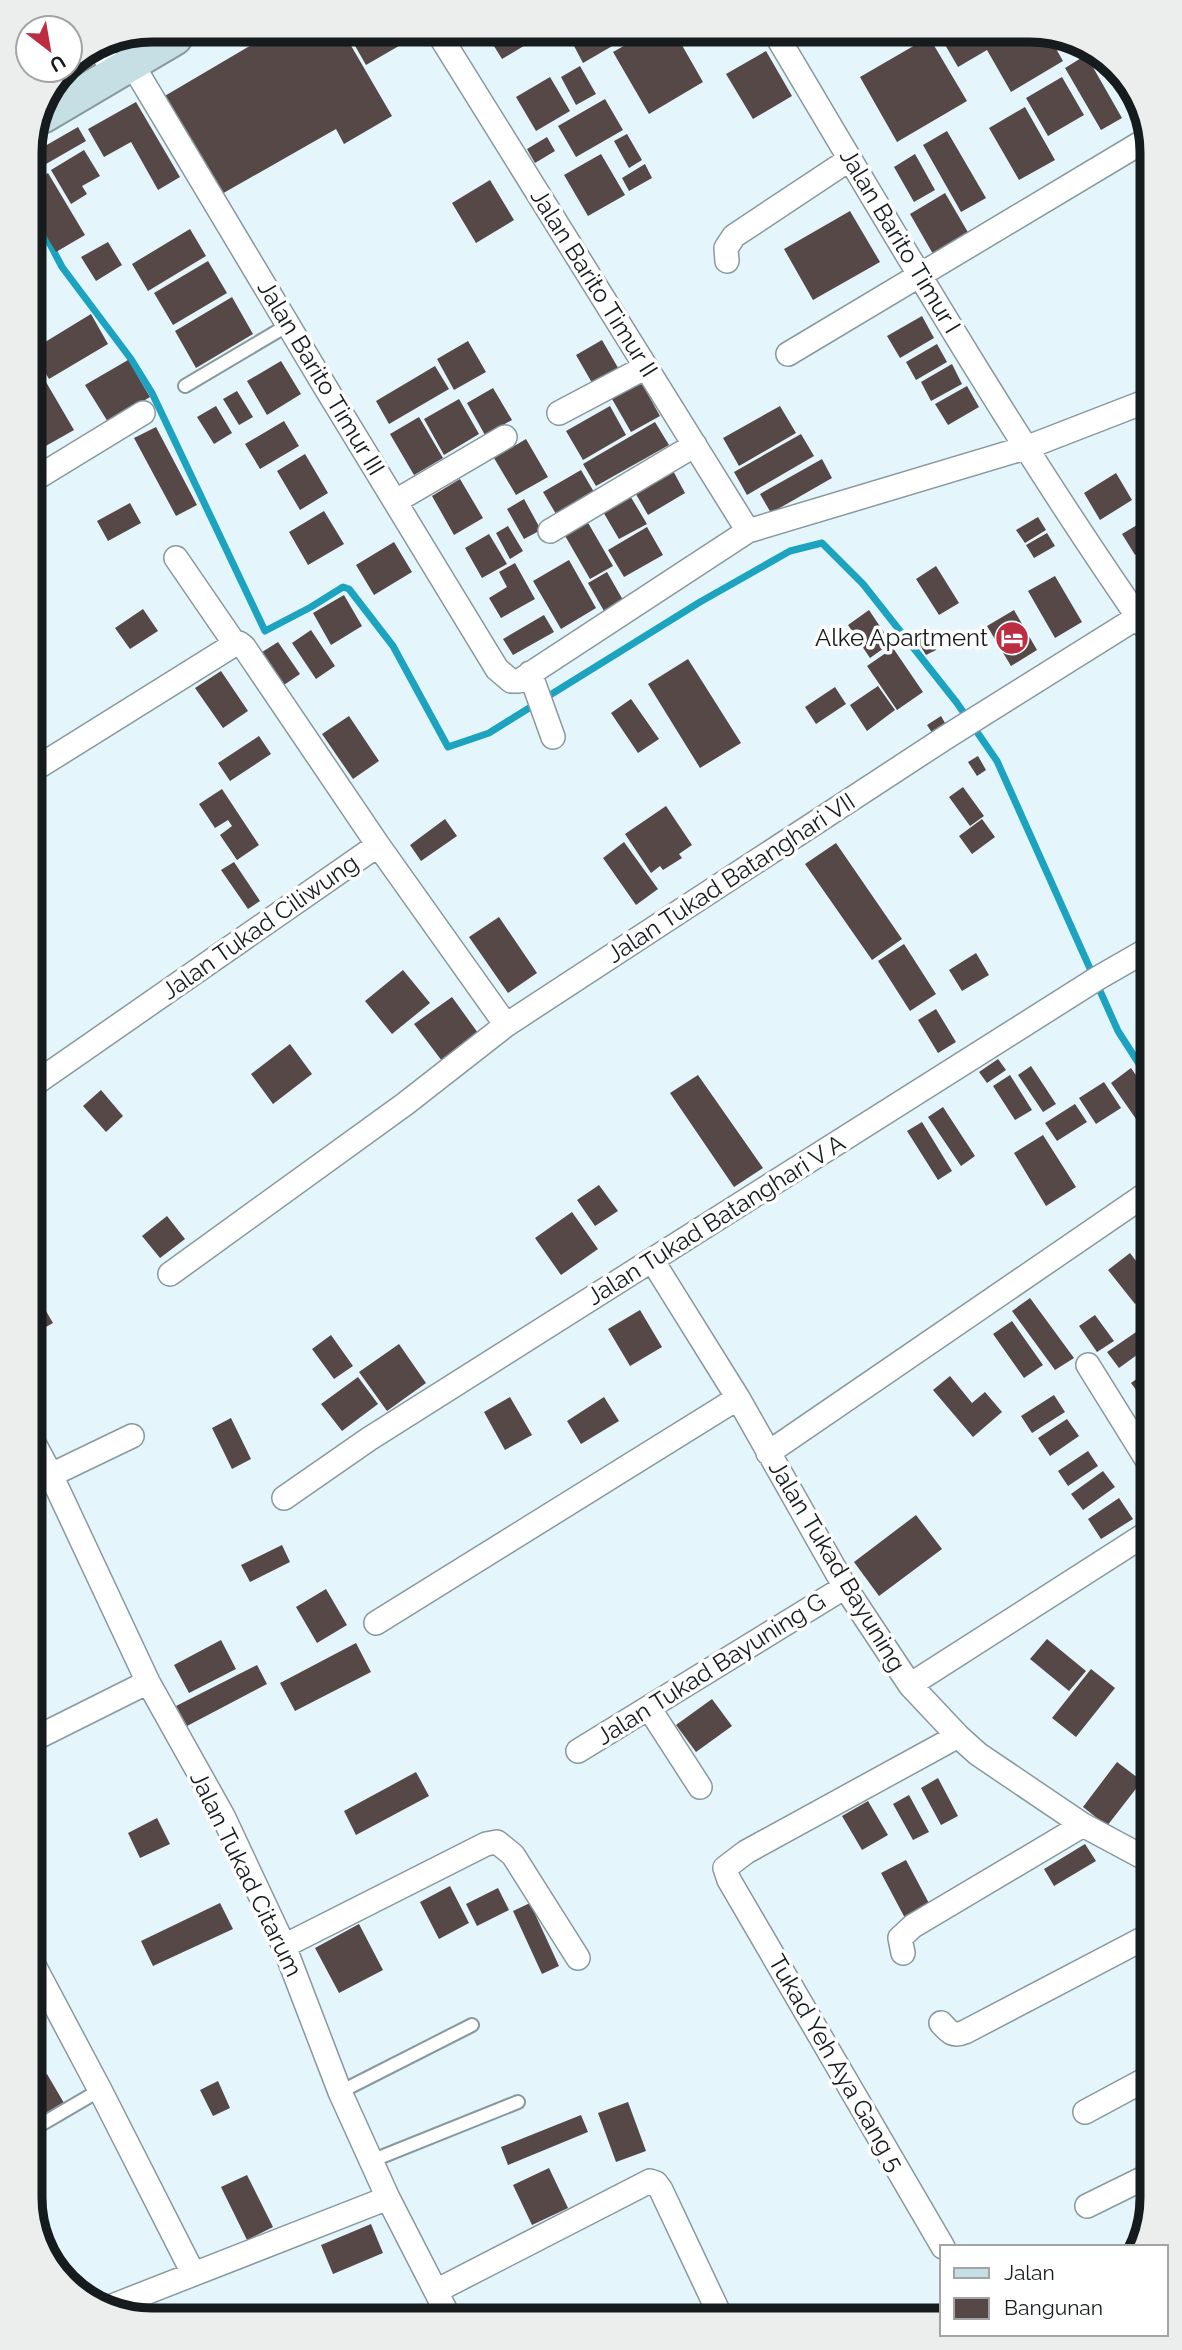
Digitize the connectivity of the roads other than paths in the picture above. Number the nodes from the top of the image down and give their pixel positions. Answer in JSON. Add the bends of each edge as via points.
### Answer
{"nodes":[{"id":1,"x":169,"y":42,"type":"edge"},
{"id":2,"x":444,"y":42,"type":"edge"},
{"id":3,"x":780,"y":42,"type":"edge"},
{"id":4,"x":106,"y":53,"type":"edge"},
{"id":5,"x":124,"y":69,"type":"junction"},
{"id":6,"x":49,"y":113,"type":"edge"},
{"id":7,"x":1139,"y":144,"type":"edge"},
{"id":8,"x":850,"y":159,"type":"junction"},
{"id":9,"x":727,"y":261,"type":"dead end"},
{"id":10,"x":921,"y":276,"type":"junction"},
{"id":11,"x":288,"y":325,"type":"junction"},
{"id":12,"x":788,"y":354,"type":"dead end"},
{"id":13,"x":646,"y":367,"type":"junction"},
{"id":14,"x":185,"y":386,"type":"dead end"},
{"id":15,"x":1140,"y":404,"type":"edge"},
{"id":16,"x":142,"y":413,"type":"dead end"},
{"id":17,"x":559,"y":413,"type":"dead end"},
{"id":18,"x":505,"y":438,"type":"dead end"},
{"id":19,"x":695,"y":445,"type":"junction"},
{"id":20,"x":1028,"y":447,"type":"junction"},
{"id":21,"x":42,"y":475,"type":"edge"},
{"id":22,"x":396,"y":501,"type":"junction"},
{"id":23,"x":551,"y":531,"type":"dead end"},
{"id":24,"x":748,"y":531,"type":"junction"},
{"id":25,"x":176,"y":558,"type":"dead end"},
{"id":26,"x":1138,"y":617,"type":"junction"},
{"id":27,"x":1140,"y":620,"type":"edge"},
{"id":28,"x":235,"y":645,"type":"junction"},
{"id":29,"x":528,"y":682,"type":"junction"},
{"id":30,"x":553,"y":737,"type":"dead end"},
{"id":31,"x":42,"y":765,"type":"edge"},
{"id":32,"x":378,"y":845,"type":"junction"},
{"id":33,"x":1140,"y":954,"type":"edge"},
{"id":34,"x":506,"y":1025,"type":"junction"},
{"id":35,"x":42,"y":1079,"type":"edge"},
{"id":36,"x":1140,"y":1197,"type":"edge"},
{"id":37,"x":652,"y":1260,"type":"junction"},
{"id":38,"x":170,"y":1274,"type":"dead end"},
{"id":39,"x":1088,"y":1365,"type":"dead end"},
{"id":40,"x":738,"y":1398,"type":"junction"},
{"id":41,"x":132,"y":1436,"type":"dead end"},
{"id":42,"x":1140,"y":1449,"type":"edge"},
{"id":43,"x":768,"y":1452,"type":"junction"},
{"id":44,"x":42,"y":1458,"type":"edge"},
{"id":45,"x":51,"y":1475,"type":"junction"},
{"id":46,"x":284,"y":1498,"type":"dead end"},
{"id":47,"x":1140,"y":1538,"type":"edge"},
{"id":48,"x":845,"y":1587,"type":"junction"},
{"id":49,"x":376,"y":1623,"type":"dead end"},
{"id":50,"x":148,"y":1682,"type":"junction"},
{"id":51,"x":910,"y":1685,"type":"junction"},
{"id":52,"x":649,"y":1708,"type":"junction"},
{"id":53,"x":42,"y":1735,"type":"edge"},
{"id":54,"x":958,"y":1736,"type":"junction"},
{"id":55,"x":578,"y":1751,"type":"dead end"},
{"id":56,"x":700,"y":1787,"type":"dead end"},
{"id":57,"x":1083,"y":1825,"type":"junction"},
{"id":58,"x":1140,"y":1856,"type":"edge"},
{"id":59,"x":1140,"y":1940,"type":"edge"},
{"id":60,"x":285,"y":1946,"type":"junction"},
{"id":61,"x":903,"y":1953,"type":"dead end"},
{"id":62,"x":578,"y":1958,"type":"dead end"},
{"id":63,"x":42,"y":1981,"type":"edge"},
{"id":64,"x":941,"y":2023,"type":"dead end"},
{"id":65,"x":472,"y":2025,"type":"dead end"},
{"id":66,"x":1140,"y":2082,"type":"edge"},
{"id":67,"x":100,"y":2090,"type":"junction"},
{"id":68,"x":340,"y":2092,"type":"junction"},
{"id":69,"x":518,"y":2102,"type":"dead end"},
{"id":70,"x":1085,"y":2112,"type":"dead end"},
{"id":71,"x":42,"y":2124,"type":"edge"},
{"id":72,"x":371,"y":2161,"type":"junction"},
{"id":73,"x":1140,"y":2180,"type":"edge"},
{"id":74,"x":388,"y":2198,"type":"junction"},
{"id":75,"x":1087,"y":2206,"type":"dead end"},
{"id":76,"x":942,"y":2245,"type":"edge"},
{"id":77,"x":193,"y":2273,"type":"junction"},
{"id":78,"x":436,"y":2291,"type":"junction"},
{"id":79,"x":120,"y":2303,"type":"edge"},
{"id":80,"x":444,"y":2308,"type":"edge"},
{"id":81,"x":717,"y":2308,"type":"edge"}],
"edges":[{"from":1,"to":5,"type":"street"},
{"from":2,"to":13,"type":"street","name":"Jalan Barito Timur II"},
{"from":3,"to":8,"type":"street","name":"Jalan Barito Timur I"},
{"from":4,"to":5,"type":"street","name":"Jalan Barito Timur III"},
{"from":5,"to":6,"type":"street"},
{"from":5,"to":11,"type":"street","name":"Jalan Barito Timur III"},
{"from":7,"to":10,"type":"street"},
{"from":8,"to":9,"type":"street","via":[[734,236],[726,248]]},
{"from":8,"to":10,"type":"street","name":"Jalan Barito Timur I"},
{"from":10,"to":12,"type":"street"},
{"from":10,"to":20,"type":"street","name":"Jalan Barito Timur I"},
{"from":11,"to":14,"type":"lane"},
{"from":11,"to":22,"type":"street","name":"Jalan Barito Timur III"},
{"from":13,"to":17,"type":"street"},
{"from":13,"to":19,"type":"street","name":"Jalan Barito Timur II"},
{"from":15,"to":20,"type":"street"},
{"from":16,"to":21,"type":"street"},
{"from":18,"to":22,"type":"street"},
{"from":19,"to":23,"type":"street"},
{"from":19,"to":24,"type":"street","name":"Jalan Barito Timur II"},
{"from":20,"to":24,"type":"street"},
{"from":20,"to":26,"type":"street"},
{"from":22,"to":29,"type":"street","name":"Jalan Barito Timur III","via":[[497,668],[511,681]]},
{"from":24,"to":29,"type":"street"},
{"from":25,"to":28,"type":"street"},
{"from":26,"to":27,"type":"street"},
{"from":26,"to":34,"type":"street","name":"Jalan Tukad Batanghari VII"},
{"from":28,"to":31,"type":"street"},
{"from":28,"to":32,"type":"street","via":[[244,647]]},
{"from":29,"to":30,"type":"street"},
{"from":32,"to":34,"type":"street","name":"Jalan Tukad Ciliwung"},
{"from":32,"to":35,"type":"street","name":"Jalan Tukad Ciliwung"},
{"from":33,"to":37,"type":"street","name":"Jalan Tukad Batanghari V A"},
{"from":34,"to":38,"type":"street","name":"Jalan Tukad Batanghari VII"},
{"from":36,"to":43,"type":"street"},
{"from":37,"to":40,"type":"street","name":"Jalan Tukad Bayuning"},
{"from":37,"to":46,"type":"street","name":"Jalan Tukad Batanghari V A"},
{"from":39,"to":42,"type":"street"},
{"from":40,"to":43,"type":"street","name":"Jalan Tukad Bayuning"},
{"from":40,"to":49,"type":"street"},
{"from":41,"to":45,"type":"street"},
{"from":43,"to":48,"type":"street","name":"Jalan Tukad Bayuning"},
{"from":44,"to":45,"type":"street","name":"Jalan Tukad Citarum"},
{"from":45,"to":50,"type":"street","name":"Jalan Tukad Citarum"},
{"from":47,"to":51,"type":"street"},
{"from":48,"to":51,"type":"street","name":"Jalan Tukad Bayuning"},
{"from":48,"to":52,"type":"street","name":"Jalan Tukad Bayuning G"},
{"from":50,"to":53,"type":"street"},
{"from":50,"to":60,"type":"street","name":"Jalan Tukad Citarum","via":[[223,1816]]},
{"from":51,"to":54,"type":"street","name":"Jalan Tukad Bayuning"},
{"from":52,"to":55,"type":"street","name":"Jalan Tukad Bayuning G"},
{"from":52,"to":56,"type":"street"},
{"from":54,"to":57,"type":"street","name":"Jalan Tukad Bayuning"},
{"from":54,"to":76,"type":"street","name":"Tukad Yeh Aya Gang 5","via":[[725,1868]]},
{"from":57,"to":58,"type":"street","name":"Jalan Tukad Bayuning"},
{"from":57,"to":61,"type":"street","via":[[913,1926],[900,1938]]},
{"from":59,"to":64,"type":"street","via":[[965,2032],[951,2034]]},
{"from":60,"to":62,"type":"street","via":[[498,1842],[513,1855]]},
{"from":60,"to":68,"type":"street","name":"Jalan Tukad Citarum"},
{"from":63,"to":67,"type":"street"},
{"from":65,"to":68,"type":"lane"},
{"from":66,"to":70,"type":"street"},
{"from":67,"to":71,"type":"lane"},
{"from":67,"to":77,"type":"street"},
{"from":68,"to":72,"type":"street","name":"Jalan Tukad Citarum"},
{"from":69,"to":72,"type":"lane"},
{"from":72,"to":74,"type":"street","name":"Jalan Tukad Citarum"},
{"from":73,"to":75,"type":"street"},
{"from":74,"to":77,"type":"street"},
{"from":74,"to":78,"type":"street","name":"Jalan Tukad Citarum"},
{"from":77,"to":79,"type":"street"},
{"from":78,"to":80,"type":"street","name":"Jalan Tukad Citarum"},
{"from":78,"to":81,"type":"street","via":[[650,2181],[661,2190]]}]}
